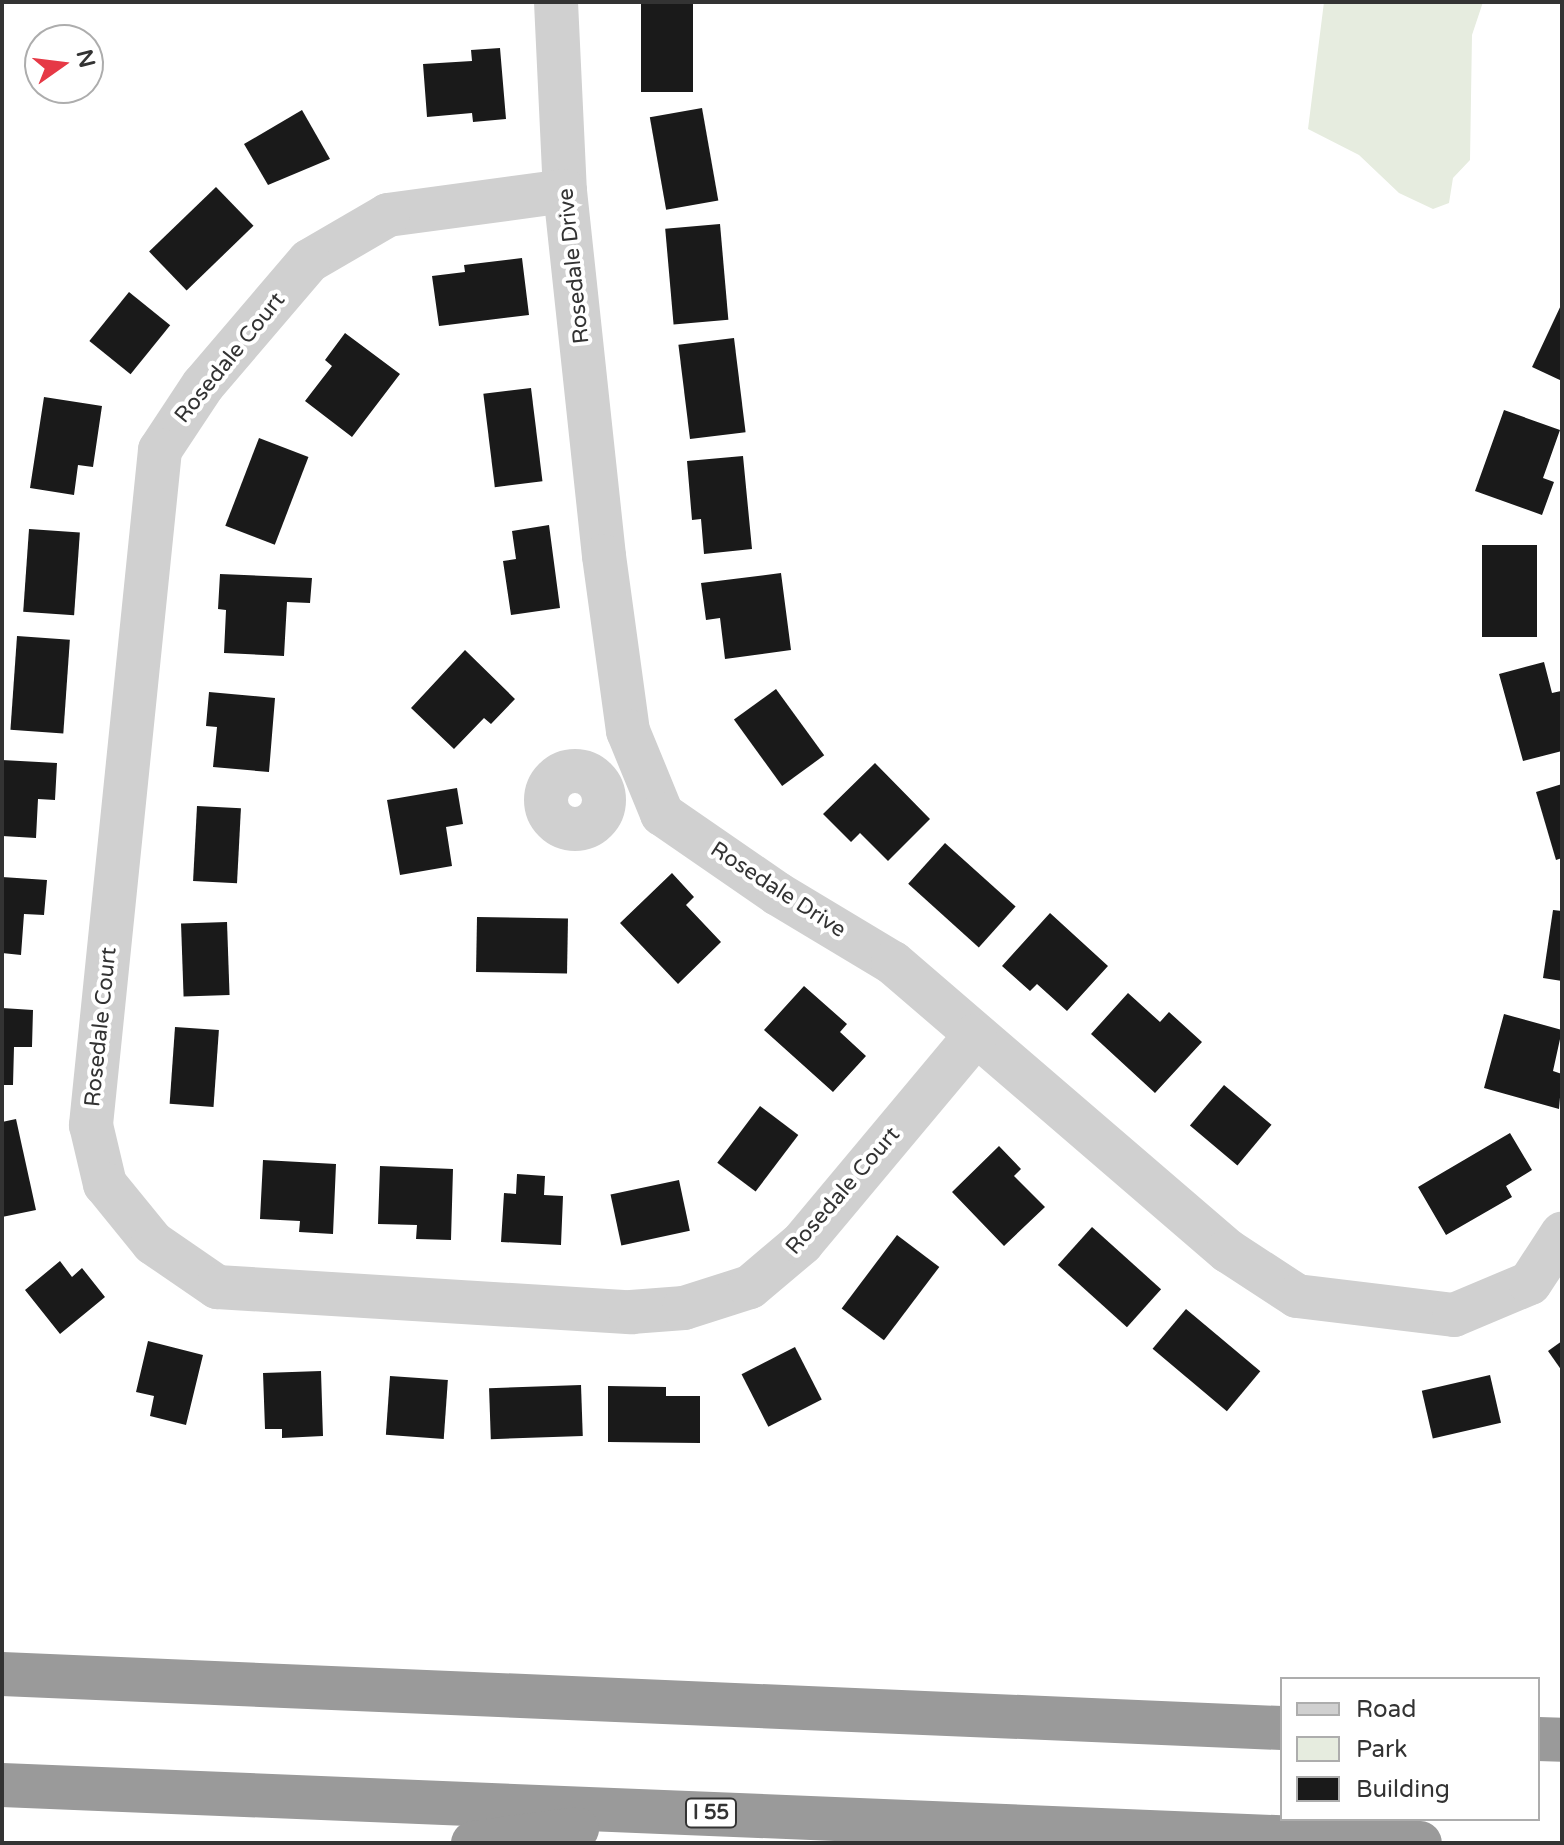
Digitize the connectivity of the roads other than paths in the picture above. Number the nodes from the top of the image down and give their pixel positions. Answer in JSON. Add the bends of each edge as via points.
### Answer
{"nodes":[{"id":1,"x":556,"y":2,"type":"edge"},
{"id":2,"x":565,"y":191,"type":"junction"},
{"id":3,"x":642,"y":764,"type":"junction"},
{"id":4,"x":601,"y":785,"type":"dead end"},
{"id":5,"x":975,"y":1036,"type":"junction"},
{"id":6,"x":1562,"y":1234,"type":"edge"},
{"id":7,"x":2,"y":1674,"type":"edge"},
{"id":8,"x":1280,"y":1728,"type":"edge"},
{"id":9,"x":1540,"y":1739,"type":"edge"},
{"id":10,"x":1562,"y":1740,"type":"edge"},
{"id":11,"x":2,"y":1785,"type":"edge"},
{"id":12,"x":697,"y":1813,"type":"junction"},
{"id":13,"x":473,"y":1843,"type":"edge"},
{"id":14,"x":1420,"y":1843,"type":"edge"}],
"edges":[{"from":1,"to":2,"type":"street","name":"Rosedale Drive"},
{"from":2,"to":3,"type":"street","name":"Rosedale Drive","via":[[604,556],[628,731]]},
{"from":2,"to":5,"type":"street","name":"Rosedale Court","via":[[388,215],[309,261],[203,385],[160,450],[91,1125],[105,1184],[153,1243],[217,1287],[631,1312],[684,1308],[750,1287],[802,1243]]},
{"from":3,"to":4,"type":"street"},
{"from":3,"to":5,"type":"street","name":"Rosedale Drive","via":[[662,814],[778,894],[893,963]]},
{"from":5,"to":6,"type":"street","name":"Rosedale Drive","via":[[1228,1251],[1297,1296],[1454,1315],[1530,1283]]},
{"from":7,"to":8,"type":"highway"},
{"from":9,"to":10,"type":"highway"},
{"from":11,"to":12,"type":"highway","number":"I 55"},
{"from":12,"to":13,"type":"highway"},
{"from":12,"to":14,"type":"highway","number":"I 55"}]}
